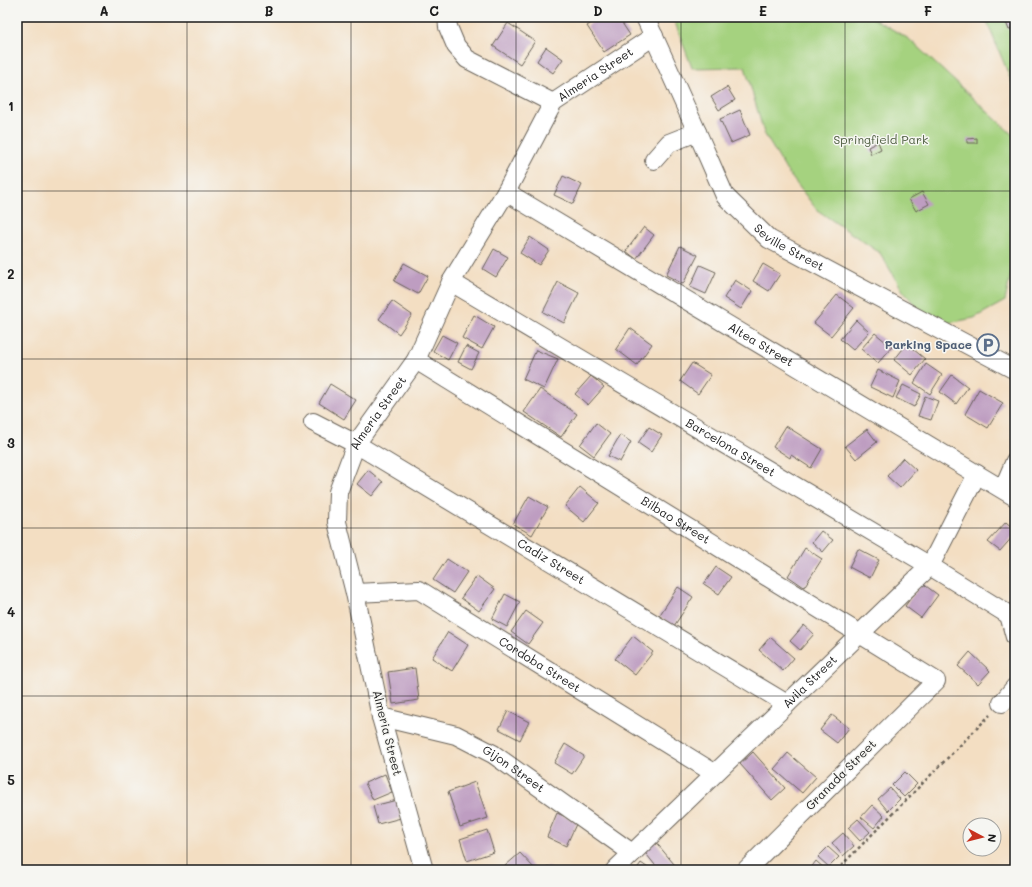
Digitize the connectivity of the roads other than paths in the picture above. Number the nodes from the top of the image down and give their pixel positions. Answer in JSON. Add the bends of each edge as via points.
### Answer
{"nodes":[{"id":1,"x":447,"y":17,"type":"edge"},
{"id":2,"x":645,"y":17,"type":"edge"},
{"id":3,"x":654,"y":36,"type":"junction"},
{"id":4,"x":553,"y":103,"type":"junction"},
{"id":5,"x":697,"y":132,"type":"junction"},
{"id":6,"x":654,"y":160,"type":"dead end"},
{"id":7,"x":506,"y":192,"type":"junction"},
{"id":8,"x":451,"y":282,"type":"junction"},
{"id":9,"x":416,"y":360,"type":"junction"},
{"id":10,"x":1015,"y":370,"type":"edge"},
{"id":11,"x":313,"y":422,"type":"dead end"},
{"id":12,"x":356,"y":444,"type":"junction"},
{"id":13,"x":1015,"y":461,"type":"edge"},
{"id":14,"x":977,"y":474,"type":"junction"},
{"id":15,"x":1009,"y":493,"type":"edge"},
{"id":16,"x":930,"y":566,"type":"junction"},
{"id":17,"x":355,"y":593,"type":"junction"},
{"id":18,"x":1012,"y":615,"type":"edge"},
{"id":19,"x":859,"y":633,"type":"junction"},
{"id":20,"x":1015,"y":637,"type":"edge"},
{"id":21,"x":936,"y":681,"type":"joint"},
{"id":22,"x":1015,"y":687,"type":"edge"},
{"id":23,"x":1002,"y":703,"type":"road end"},
{"id":24,"x":786,"y":704,"type":"junction"},
{"id":25,"x":381,"y":717,"type":"junction"},
{"id":26,"x":714,"y":773,"type":"junction"},
{"id":27,"x":632,"y":853,"type":"junction"},
{"id":28,"x":424,"y":870,"type":"edge"},
{"id":29,"x":615,"y":870,"type":"edge"},
{"id":30,"x":746,"y":870,"type":"edge"}],
"edges":[{"from":1,"to":4,"type":"street","via":[[448,27],[456,46],[467,59]]},
{"from":2,"to":3,"type":"street","name":"Seville Street"},
{"from":3,"to":4,"type":"street","name":"Almeria Street"},
{"from":3,"to":5,"type":"street","name":"Seville Street"},
{"from":4,"to":7,"type":"street","name":"Almeria Street"},
{"from":5,"to":6,"type":"street","via":[[669,143]]},
{"from":5,"to":10,"type":"street","name":"Seville Street","via":[[725,196],[769,239]]},
{"from":7,"to":8,"type":"street","name":"Almeria Street"},
{"from":7,"to":14,"type":"street","name":"Altea Street"},
{"from":8,"to":9,"type":"street","name":"Almeria Street"},
{"from":8,"to":16,"type":"street","name":"Barcelona Street"},
{"from":9,"to":12,"type":"street","name":"Almeria Street"},
{"from":9,"to":19,"type":"street","name":"Bilbao Street"},
{"from":11,"to":12,"type":"street","name":"Cadiz Street"},
{"from":12,"to":17,"type":"street","name":"Almeria Street","via":[[338,492],[337,522]]},
{"from":12,"to":24,"type":"street","name":"Cadiz Street"},
{"from":13,"to":15,"type":"street"},
{"from":14,"to":15,"type":"street","name":"Altea Street"},
{"from":14,"to":16,"type":"street","name":"Avila Street"},
{"from":16,"to":18,"type":"street","name":"Barcelona Street"},
{"from":16,"to":19,"type":"street","name":"Avila Street"},
{"from":17,"to":25,"type":"street","name":"Almeria Street"},
{"from":17,"to":26,"type":"street","name":"Cordoba Street","via":[[419,590]]},
{"from":18,"to":20,"type":"street","name":"Barcelona Street"},
{"from":19,"to":21,"type":"street","name":"Bilbao Street"},
{"from":19,"to":24,"type":"street","name":"Avila Street"},
{"from":21,"to":30,"type":"street","name":"Granada Street"},
{"from":22,"to":23,"type":"street"},
{"from":24,"to":26,"type":"street","name":"Avila Street"},
{"from":25,"to":27,"type":"street","name":"Gijon Street","via":[[456,735],[493,754]]},
{"from":25,"to":28,"type":"street","name":"Almeria Street"},
{"from":26,"to":27,"type":"street","name":"Avila Street"},
{"from":27,"to":29,"type":"street","name":"Avila Street"}]}
